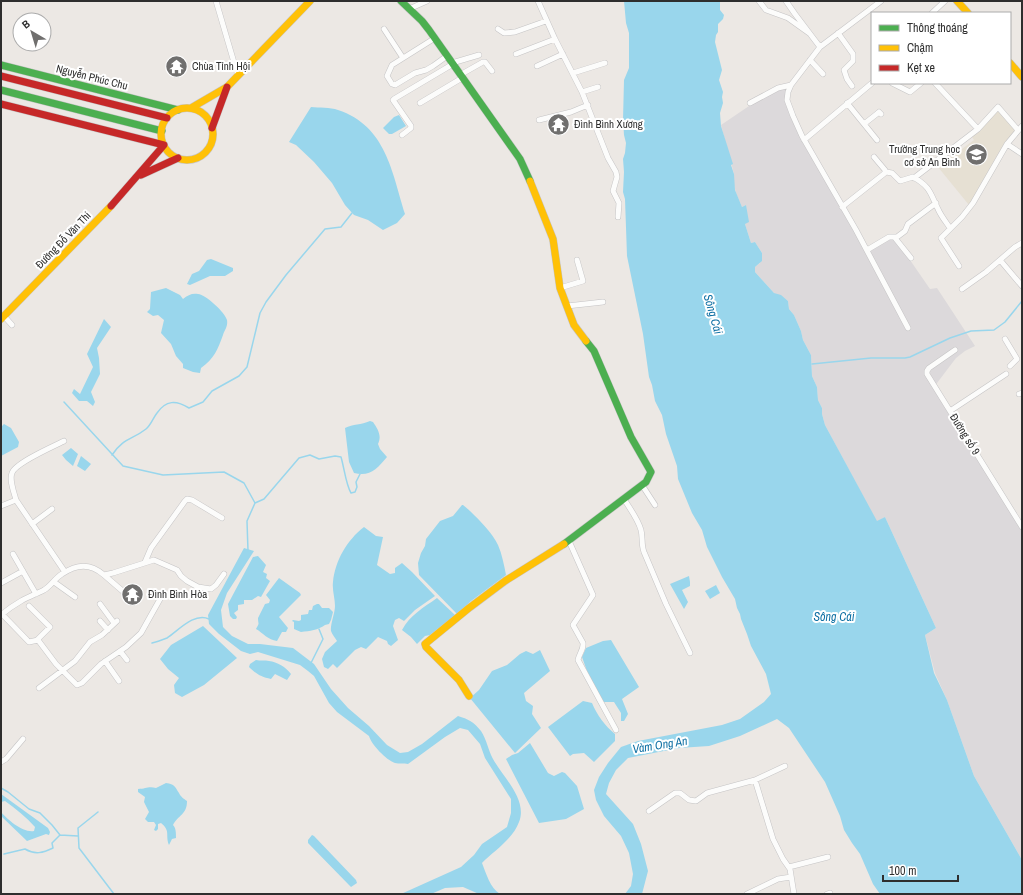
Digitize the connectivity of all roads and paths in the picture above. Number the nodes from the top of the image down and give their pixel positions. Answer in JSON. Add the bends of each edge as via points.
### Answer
{"nodes":[{"id":1,"x":216,"y":1,"type":"edge"},
{"id":2,"x":310,"y":1,"type":"edge"},
{"id":3,"x":401,"y":1,"type":"edge"},
{"id":4,"x":427,"y":1,"type":"edge"},
{"id":5,"x":538,"y":1,"type":"edge"},
{"id":6,"x":759,"y":1,"type":"edge"},
{"id":7,"x":786,"y":1,"type":"edge"},
{"id":8,"x":881,"y":1,"type":"edge"},
{"id":9,"x":945,"y":1,"type":"edge"},
{"id":10,"x":957,"y":1,"type":"edge"},
{"id":11,"x":409,"y":9,"type":"junction"},
{"id":12,"x":933,"y":12,"type":"edge"},
{"id":13,"x":967,"y":12,"type":"edge"},
{"id":14,"x":546,"y":20,"type":"junction"},
{"id":15,"x":384,"y":28,"type":"dead end"},
{"id":16,"x":498,"y":29,"type":"dead end"},
{"id":17,"x":809,"y":33,"type":"junction"},
{"id":18,"x":838,"y":33,"type":"junction"},
{"id":19,"x":435,"y":38,"type":"junction"},
{"id":20,"x":555,"y":39,"type":"junction"},
{"id":21,"x":820,"y":46,"type":"junction"},
{"id":22,"x":516,"y":54,"type":"dead end"},
{"id":23,"x":563,"y":54,"type":"junction"},
{"id":24,"x":479,"y":55,"type":"dead end"},
{"id":25,"x":447,"y":56,"type":"junction"},
{"id":26,"x":403,"y":58,"type":"junction"},
{"id":27,"x":810,"y":60,"type":"junction"},
{"id":28,"x":452,"y":63,"type":"junction"},
{"id":29,"x":605,"y":63,"type":"dead end"},
{"id":30,"x":1011,"y":63,"type":"edge"},
{"id":31,"x":1,"y":65,"type":"edge"},
{"id":32,"x":537,"y":66,"type":"dead end"},
{"id":33,"x":492,"y":71,"type":"dead end"},
{"id":34,"x":573,"y":73,"type":"junction"},
{"id":35,"x":823,"y":74,"type":"dead end"},
{"id":36,"x":1,"y":76,"type":"edge"},
{"id":37,"x":238,"y":76,"type":"junction"},
{"id":38,"x":461,"y":76,"type":"junction"},
{"id":39,"x":1022,"y":76,"type":"edge"},
{"id":40,"x":871,"y":84,"type":"edge"},
{"id":41,"x":894,"y":84,"type":"edge"},
{"id":42,"x":920,"y":84,"type":"edge"},
{"id":43,"x":936,"y":84,"type":"edge"},
{"id":44,"x":791,"y":85,"type":"junction"},
{"id":45,"x":227,"y":86,"type":"junction"},
{"id":46,"x":598,"y":86,"type":"dead end"},
{"id":47,"x":852,"y":86,"type":"dead end"},
{"id":48,"x":1,"y":90,"type":"edge"},
{"id":49,"x":582,"y":92,"type":"junction"},
{"id":50,"x":420,"y":103,"type":"dead end"},
{"id":51,"x":750,"y":103,"type":"dead end"},
{"id":52,"x":847,"y":103,"type":"junction"},
{"id":53,"x":1,"y":104,"type":"edge"},
{"id":54,"x":588,"y":105,"type":"junction"},
{"id":55,"x":191,"y":108,"type":"junction"},
{"id":56,"x":178,"y":110,"type":"junction"},
{"id":57,"x":881,"y":114,"type":"dead end"},
{"id":58,"x":167,"y":118,"type":"junction"},
{"id":59,"x":539,"y":120,"type":"dead end"},
{"id":60,"x":864,"y":124,"type":"junction"},
{"id":61,"x":212,"y":128,"type":"junction"},
{"id":62,"x":1020,"y":128,"type":"edge"},
{"id":63,"x":978,"y":129,"type":"junction"},
{"id":64,"x":162,"y":131,"type":"junction"},
{"id":65,"x":402,"y":136,"type":"dead end"},
{"id":66,"x":804,"y":140,"type":"junction"},
{"id":67,"x":876,"y":140,"type":"dead end"},
{"id":68,"x":164,"y":144,"type":"junction"},
{"id":69,"x":1008,"y":144,"type":"junction"},
{"id":70,"x":1022,"y":154,"type":"edge"},
{"id":71,"x":874,"y":157,"type":"dead end"},
{"id":72,"x":178,"y":158,"type":"junction"},
{"id":73,"x":886,"y":172,"type":"junction"},
{"id":74,"x":139,"y":176,"type":"junction"},
{"id":75,"x":914,"y":178,"type":"junction"},
{"id":76,"x":936,"y":203,"type":"junction"},
{"id":77,"x":842,"y":207,"type":"junction"},
{"id":78,"x":618,"y":217,"type":"dead end"},
{"id":79,"x":950,"y":228,"type":"junction"},
{"id":80,"x":895,"y":238,"type":"junction"},
{"id":81,"x":1022,"y":243,"type":"edge"},
{"id":82,"x":867,"y":250,"type":"junction"},
{"id":83,"x":911,"y":258,"type":"dead end"},
{"id":84,"x":577,"y":260,"type":"dead end"},
{"id":85,"x":1000,"y":260,"type":"junction"},
{"id":86,"x":960,"y":266,"type":"dead end"},
{"id":87,"x":1022,"y":286,"type":"edge"},
{"id":88,"x":560,"y":288,"type":"junction"},
{"id":89,"x":962,"y":289,"type":"dead end"},
{"id":90,"x":603,"y":302,"type":"dead end"},
{"id":91,"x":567,"y":306,"type":"junction"},
{"id":92,"x":2,"y":317,"type":"edge"},
{"id":93,"x":12,"y":325,"type":"dead end"},
{"id":94,"x":908,"y":328,"type":"dead end"},
{"id":95,"x":1005,"y":339,"type":"dead end"},
{"id":96,"x":955,"y":350,"type":"dead end"},
{"id":97,"x":1010,"y":366,"type":"dead end"},
{"id":98,"x":1006,"y":374,"type":"dead end"},
{"id":99,"x":950,"y":411,"type":"junction"},
{"id":100,"x":64,"y":441,"type":"dead end"},
{"id":101,"x":642,"y":485,"type":"junction"},
{"id":102,"x":624,"y":499,"type":"junction"},
{"id":103,"x":16,"y":500,"type":"junction"},
{"id":104,"x":2,"y":504,"type":"edge"},
{"id":105,"x":655,"y":505,"type":"dead end"},
{"id":106,"x":52,"y":509,"type":"dead end"},
{"id":107,"x":222,"y":518,"type":"dead end"},
{"id":108,"x":32,"y":524,"type":"junction"},
{"id":109,"x":1022,"y":527,"type":"edge"},
{"id":110,"x":569,"y":541,"type":"junction"},
{"id":111,"x":13,"y":554,"type":"dead end"},
{"id":112,"x":145,"y":562,"type":"junction"},
{"id":113,"x":23,"y":571,"type":"junction"},
{"id":114,"x":64,"y":572,"type":"junction"},
{"id":115,"x":224,"y":574,"type":"dead end"},
{"id":116,"x":104,"y":575,"type":"junction"},
{"id":117,"x":54,"y":582,"type":"junction"},
{"id":118,"x":1,"y":583,"type":"edge"},
{"id":119,"x":164,"y":592,"type":"dead end"},
{"id":120,"x":36,"y":594,"type":"junction"},
{"id":121,"x":126,"y":594,"type":"dead end"},
{"id":122,"x":75,"y":597,"type":"dead end"},
{"id":123,"x":100,"y":604,"type":"dead end"},
{"id":124,"x":29,"y":606,"type":"dead end"},
{"id":125,"x":2,"y":615,"type":"edge"},
{"id":126,"x":100,"y":621,"type":"dead end"},
{"id":127,"x":108,"y":630,"type":"junction"},
{"id":128,"x":37,"y":640,"type":"junction"},
{"id":129,"x":120,"y":652,"type":"junction"},
{"id":130,"x":690,"y":653,"type":"dead end"},
{"id":131,"x":127,"y":660,"type":"dead end"},
{"id":132,"x":105,"y":661,"type":"junction"},
{"id":133,"x":62,"y":670,"type":"junction"},
{"id":134,"x":119,"y":681,"type":"dead end"},
{"id":135,"x":39,"y":688,"type":"dead end"},
{"id":136,"x":469,"y":696,"type":"dead end"},
{"id":137,"x":616,"y":730,"type":"dead end"},
{"id":138,"x":23,"y":739,"type":"dead end"},
{"id":139,"x":1,"y":762,"type":"edge"},
{"id":140,"x":785,"y":766,"type":"dead end"},
{"id":141,"x":755,"y":780,"type":"junction"},
{"id":142,"x":649,"y":811,"type":"dead end"},
{"id":143,"x":828,"y":857,"type":"dead end"},
{"id":144,"x":789,"y":867,"type":"junction"},
{"id":145,"x":792,"y":877,"type":"junction"},
{"id":146,"x":747,"y":894,"type":"edge"},
{"id":147,"x":794,"y":894,"type":"edge"}],
"edges":[{"from":1,"to":37,"type":"street"},
{"from":2,"to":37,"type":"street"},
{"from":3,"to":11,"type":"street"},
{"from":4,"to":11,"type":"street"},
{"from":5,"to":14,"type":"street"},
{"from":6,"to":17,"type":"street","via":[[766,10],[788,18]]},
{"from":7,"to":17,"type":"street"},
{"from":8,"to":18,"type":"street"},
{"from":9,"to":12,"type":"street"},
{"from":10,"to":13,"type":"street"},
{"from":11,"to":19,"type":"street"},
{"from":14,"to":16,"type":"street","via":[[515,32],[504,33]]},
{"from":14,"to":20,"type":"street"},
{"from":15,"to":26,"type":"street"},
{"from":17,"to":21,"type":"street"},
{"from":18,"to":21,"type":"street"},
{"from":18,"to":47,"type":"street","via":[[853,54],[853,61],[844,70]]},
{"from":19,"to":25,"type":"street"},
{"from":19,"to":26,"type":"street"},
{"from":20,"to":22,"type":"street"},
{"from":20,"to":23,"type":"street"},
{"from":21,"to":27,"type":"street"},
{"from":23,"to":32,"type":"street"},
{"from":23,"to":34,"type":"street"},
{"from":24,"to":28,"type":"street"},
{"from":25,"to":26,"type":"street","via":[[426,70],[415,73],[395,85],[392,84],[387,73],[392,65]]},
{"from":25,"to":28,"type":"street"},
{"from":27,"to":35,"type":"street"},
{"from":27,"to":44,"type":"street"},
{"from":28,"to":38,"type":"street"},
{"from":28,"to":65,"type":"street","via":[[393,100],[411,126]]},
{"from":29,"to":34,"type":"street"},
{"from":30,"to":39,"type":"street"},
{"from":31,"to":56,"type":"street","name":"Nguyễn Phúc Chu"},
{"from":33,"to":38,"type":"street","via":[[484,62]]},
{"from":34,"to":49,"type":"street"},
{"from":36,"to":58,"type":"street","name":"Nguyễn Phúc Chu"},
{"from":37,"to":45,"type":"street"},
{"from":38,"to":50,"type":"street"},
{"from":38,"to":88,"type":"street","via":[[520,159],[527,173],[553,239]]},
{"from":40,"to":52,"type":"street"},
{"from":41,"to":42,"type":"street","via":[[910,92]]},
{"from":43,"to":63,"type":"street"},
{"from":44,"to":51,"type":"street","via":[[778,88]]},
{"from":44,"to":66,"type":"street","via":[[787,100]]},
{"from":45,"to":55,"type":"street"},
{"from":45,"to":61,"type":"street"},
{"from":46,"to":49,"type":"street"},
{"from":48,"to":64,"type":"street"},
{"from":49,"to":54,"type":"street"},
{"from":52,"to":60,"type":"street"},
{"from":52,"to":66,"type":"street"},
{"from":53,"to":68,"type":"street"},
{"from":54,"to":59,"type":"street"},
{"from":54,"to":78,"type":"street","via":[[617,175],[614,191],[619,203]]},
{"from":55,"to":56,"type":"street"},
{"from":55,"to":61,"type":"street","via":[[206,116]]},
{"from":56,"to":58,"type":"street"},
{"from":57,"to":60,"type":"street","via":[[879,112]]},
{"from":58,"to":64,"type":"street"},
{"from":60,"to":67,"type":"street"},
{"from":61,"to":72,"type":"street","via":[[213,139],[204,154],[188,160]]},
{"from":62,"to":63,"type":"street","via":[[998,107]]},
{"from":62,"to":69,"type":"street"},
{"from":63,"to":75,"type":"street"},
{"from":64,"to":68,"type":"street"},
{"from":66,"to":77,"type":"street"},
{"from":68,"to":72,"type":"street","via":[[166,149]]},
{"from":68,"to":74,"type":"street","name":"Đường Đỗ Văn Thi"},
{"from":69,"to":70,"type":"street"},
{"from":69,"to":79,"type":"street","via":[[976,199]]},
{"from":71,"to":73,"type":"street"},
{"from":72,"to":74,"type":"street","name":"Đường Đỗ Văn Thi"},
{"from":73,"to":75,"type":"street","via":[[892,173],[900,181]]},
{"from":73,"to":77,"type":"street"},
{"from":74,"to":92,"type":"street","name":"Đường Đỗ Văn Thi"},
{"from":75,"to":76,"type":"street","via":[[928,188]]},
{"from":76,"to":79,"type":"street"},
{"from":76,"to":80,"type":"street","via":[[908,224],[905,231]]},
{"from":77,"to":82,"type":"street"},
{"from":79,"to":86,"type":"street","via":[[941,238]]},
{"from":80,"to":82,"type":"street","via":[[889,237]]},
{"from":80,"to":83,"type":"street"},
{"from":81,"to":85,"type":"street"},
{"from":82,"to":94,"type":"street"},
{"from":84,"to":88,"type":"street","via":[[583,281]]},
{"from":85,"to":87,"type":"street"},
{"from":85,"to":89,"type":"street"},
{"from":88,"to":91,"type":"street"},
{"from":90,"to":91,"type":"street"},
{"from":91,"to":101,"type":"street","via":[[574,325],[594,351],[631,437],[650,472],[650,478]]},
{"from":92,"to":93,"type":"street"},
{"from":95,"to":97,"type":"street","via":[[1017,359]]},
{"from":96,"to":99,"type":"street","name":"Đường số 9","via":[[927,371]]},
{"from":98,"to":99,"type":"street"},
{"from":99,"to":109,"type":"street","name":"Đường số 9"},
{"from":100,"to":103,"type":"street","via":[[14,468],[11,473]]},
{"from":101,"to":102,"type":"street"},
{"from":101,"to":105,"type":"street"},
{"from":102,"to":110,"type":"street"},
{"from":102,"to":130,"type":"street","via":[[640,527],[644,552]]},
{"from":103,"to":104,"type":"street"},
{"from":103,"to":108,"type":"street"},
{"from":106,"to":108,"type":"street"},
{"from":107,"to":112,"type":"street","via":[[187,499],[151,548]]},
{"from":108,"to":114,"type":"street"},
{"from":110,"to":136,"type":"street","via":[[505,581],[426,644],[426,647],[459,680]]},
{"from":110,"to":137,"type":"street","via":[[593,595],[572,625],[583,643],[578,660]]},
{"from":111,"to":113,"type":"street"},
{"from":112,"to":115,"type":"street","via":[[158,560],[177,570],[187,581],[205,588],[216,585]]},
{"from":112,"to":116,"type":"street"},
{"from":113,"to":118,"type":"street"},
{"from":113,"to":120,"type":"street"},
{"from":114,"to":116,"type":"street","via":[[86,566],[97,569]]},
{"from":114,"to":117,"type":"street"},
{"from":116,"to":121,"type":"street"},
{"from":117,"to":120,"type":"street"},
{"from":117,"to":122,"type":"street"},
{"from":119,"to":129,"type":"street","via":[[141,633]]},
{"from":120,"to":125,"type":"street"},
{"from":123,"to":127,"type":"street","via":[[116,622]]},
{"from":124,"to":128,"type":"street","via":[[50,627]]},
{"from":125,"to":128,"type":"street","via":[[29,642]]},
{"from":126,"to":127,"type":"street"},
{"from":127,"to":133,"type":"street","via":[[90,642],[75,661]]},
{"from":128,"to":133,"type":"street"},
{"from":129,"to":131,"type":"street"},
{"from":129,"to":132,"type":"street"},
{"from":132,"to":133,"type":"street","via":[[79,684],[75,684]]},
{"from":132,"to":134,"type":"street"},
{"from":133,"to":135,"type":"street"},
{"from":138,"to":139,"type":"street","via":[[6,760]]},
{"from":140,"to":141,"type":"street"},
{"from":141,"to":142,"type":"street","via":[[711,792],[696,800],[689,800],[678,792]]},
{"from":141,"to":144,"type":"street","via":[[773,839]]},
{"from":143,"to":144,"type":"street"},
{"from":144,"to":145,"type":"street"},
{"from":145,"to":146,"type":"street","via":[[775,880]]},
{"from":145,"to":147,"type":"street"}]}
